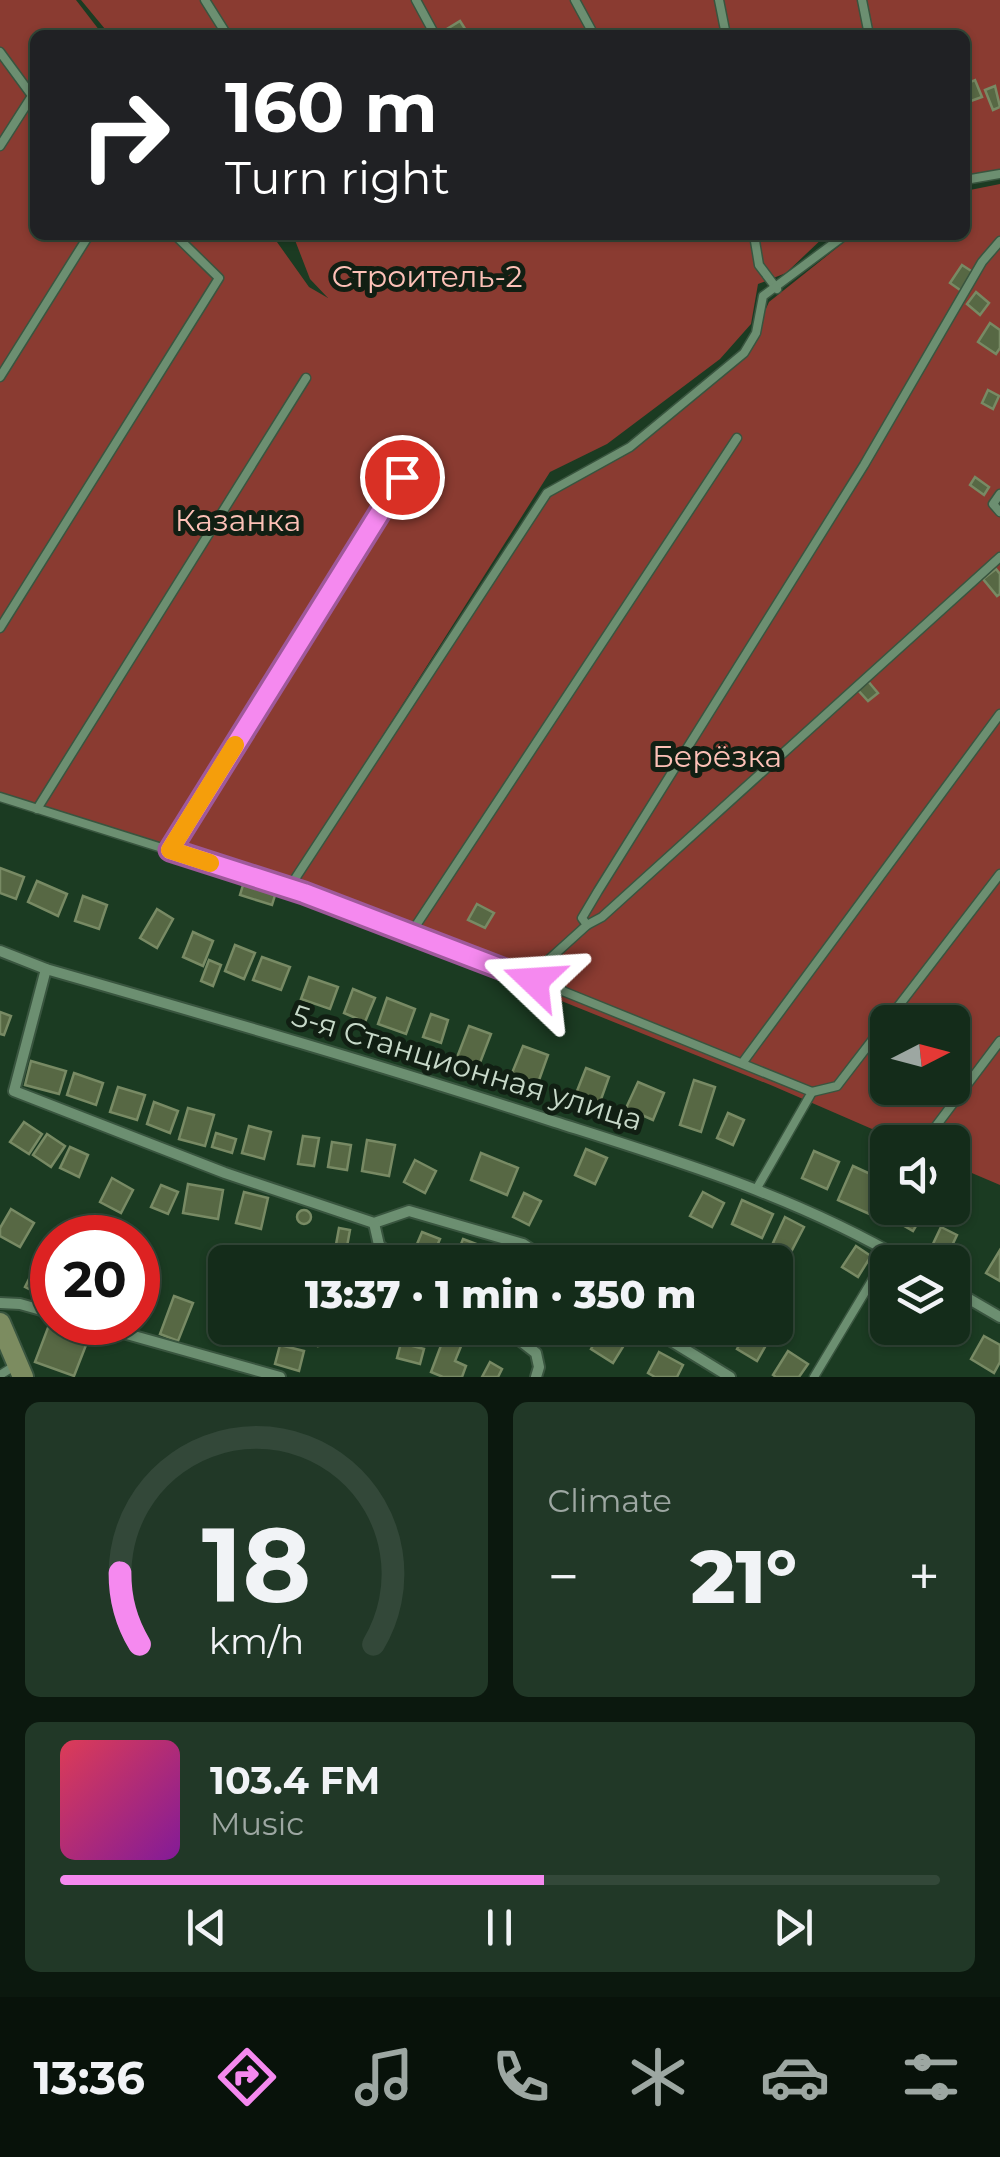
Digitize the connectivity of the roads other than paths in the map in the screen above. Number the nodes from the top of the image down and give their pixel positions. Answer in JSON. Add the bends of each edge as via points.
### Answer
{"nodes":[{"id":1,"x":205,"y":0,"type":"edge"},
{"id":2,"x":416,"y":0,"type":"edge"},
{"id":3,"x":574,"y":0,"type":"edge"},
{"id":4,"x":719,"y":0,"type":"edge"},
{"id":5,"x":862,"y":0,"type":"edge"},
{"id":6,"x":224,"y":30,"type":"edge"},
{"id":7,"x":432,"y":30,"type":"edge"},
{"id":8,"x":591,"y":30,"type":"edge"},
{"id":9,"x":725,"y":30,"type":"edge"},
{"id":10,"x":868,"y":30,"type":"edge"},
{"id":11,"x":0,"y":52,"type":"edge"},
{"id":12,"x":30,"y":92,"type":"edge"},
{"id":13,"x":30,"y":103,"type":"edge"},
{"id":14,"x":0,"y":146,"type":"edge"},
{"id":15,"x":1000,"y":174,"type":"edge"},
{"id":16,"x":970,"y":179,"type":"edge"},
{"id":17,"x":87,"y":240,"type":"edge"},
{"id":18,"x":180,"y":240,"type":"edge"},
{"id":19,"x":755,"y":240,"type":"edge"},
{"id":20,"x":839,"y":240,"type":"edge"},
{"id":21,"x":1000,"y":241,"type":"edge"},
{"id":22,"x":777,"y":289,"type":"junction"},
{"id":23,"x":0,"y":377,"type":"edge"},
{"id":24,"x":306,"y":378,"type":"dead end"},
{"id":25,"x":736,"y":438,"type":"dead end"},
{"id":26,"x":402,"y":477,"type":"dead end"},
{"id":27,"x":1000,"y":494,"type":"edge"},
{"id":28,"x":1000,"y":512,"type":"edge"},
{"id":29,"x":1000,"y":557,"type":"edge"},
{"id":30,"x":0,"y":628,"type":"edge"},
{"id":31,"x":1000,"y":714,"type":"edge"},
{"id":32,"x":0,"y":797,"type":"edge"},
{"id":33,"x":38,"y":808,"type":"junction"},
{"id":34,"x":170,"y":850,"type":"junction"},
{"id":35,"x":1000,"y":874,"type":"edge"},
{"id":36,"x":289,"y":888,"type":"junction"},
{"id":37,"x":588,"y":925,"type":"junction"},
{"id":38,"x":411,"y":933,"type":"junction"},
{"id":39,"x":0,"y":952,"type":"edge"},
{"id":40,"x":46,"y":968,"type":"junction"},
{"id":41,"x":565,"y":992,"type":"junction"},
{"id":42,"x":1000,"y":1041,"type":"edge"},
{"id":43,"x":744,"y":1062,"type":"junction"},
{"id":44,"x":812,"y":1092,"type":"junction"},
{"id":45,"x":937,"y":1125,"type":"edge"},
{"id":46,"x":757,"y":1188,"type":"junction"},
{"id":47,"x":374,"y":1223,"type":"junction"},
{"id":48,"x":378,"y":1245,"type":"edge"},
{"id":49,"x":524,"y":1245,"type":"edge"},
{"id":50,"x":875,"y":1245,"type":"edge"},
{"id":51,"x":870,"y":1284,"type":"edge"},
{"id":52,"x":970,"y":1300,"type":"edge"},
{"id":53,"x":0,"y":1302,"type":"edge"},
{"id":54,"x":30,"y":1307,"type":"edge"},
{"id":55,"x":1000,"y":1318,"type":"edge"},
{"id":56,"x":0,"y":1323,"type":"edge"},
{"id":57,"x":160,"y":1343,"type":"edge"},
{"id":58,"x":527,"y":1345,"type":"edge"},
{"id":59,"x":678,"y":1345,"type":"edge"},
{"id":60,"x":13,"y":1372,"type":"edge"},
{"id":61,"x":280,"y":1377,"type":"edge"},
{"id":62,"x":536,"y":1377,"type":"edge"},
{"id":63,"x":730,"y":1377,"type":"edge"},
{"id":64,"x":814,"y":1377,"type":"edge"}],
"edges":[{"from":1,"to":6,"type":"lane"},
{"from":2,"to":7,"type":"lane"},
{"from":3,"to":8,"type":"lane"},
{"from":4,"to":9,"type":"lane"},
{"from":5,"to":10,"type":"lane"},
{"from":11,"to":12,"type":"lane"},
{"from":13,"to":14,"type":"lane"},
{"from":15,"to":16,"type":"lane"},
{"from":17,"to":23,"type":"lane"},
{"from":18,"to":30,"type":"lane","via":[[219,278]]},
{"from":19,"to":22,"type":"lane","via":[[759,265]]},
{"from":20,"to":22,"type":"lane"},
{"from":21,"to":37,"type":"lane","via":[[598,890],[582,918]]},
{"from":22,"to":36,"type":"lane","via":[[763,296],[744,353],[630,446],[547,493]]},
{"from":24,"to":33,"type":"lane"},
{"from":25,"to":38,"type":"lane"},
{"from":26,"to":34,"type":"lane"},
{"from":27,"to":28,"type":"lane","via":[[993,504]]},
{"from":29,"to":37,"type":"lane"},
{"from":31,"to":43,"type":"lane"},
{"from":32,"to":33,"type":"lane"},
{"from":33,"to":34,"type":"lane"},
{"from":34,"to":36,"type":"lane"},
{"from":35,"to":44,"type":"lane","via":[[837,1086]]},
{"from":36,"to":38,"type":"lane"},
{"from":37,"to":41,"type":"lane","via":[[545,963],[545,972]]},
{"from":38,"to":41,"type":"lane"},
{"from":39,"to":40,"type":"street","name":"5-я Станционная улица"},
{"from":40,"to":46,"type":"street","name":"5-я Станционная улица","via":[[375,1063]]},
{"from":40,"to":47,"type":"street","via":[[14,1091]]},
{"from":41,"to":43,"type":"lane"},
{"from":42,"to":45,"type":"lane"},
{"from":43,"to":44,"type":"lane"},
{"from":44,"to":46,"type":"lane"},
{"from":46,"to":50,"type":"street","name":"5-я Станционная улица"},
{"from":47,"to":48,"type":"street"},
{"from":47,"to":49,"type":"street","via":[[409,1211]]},
{"from":51,"to":64,"type":"lane"},
{"from":52,"to":55,"type":"street"},
{"from":53,"to":54,"type":"street"},
{"from":56,"to":60,"type":"street"},
{"from":57,"to":61,"type":"street"},
{"from":58,"to":62,"type":"street","via":[[536,1352]]},
{"from":59,"to":63,"type":"street"}]}
